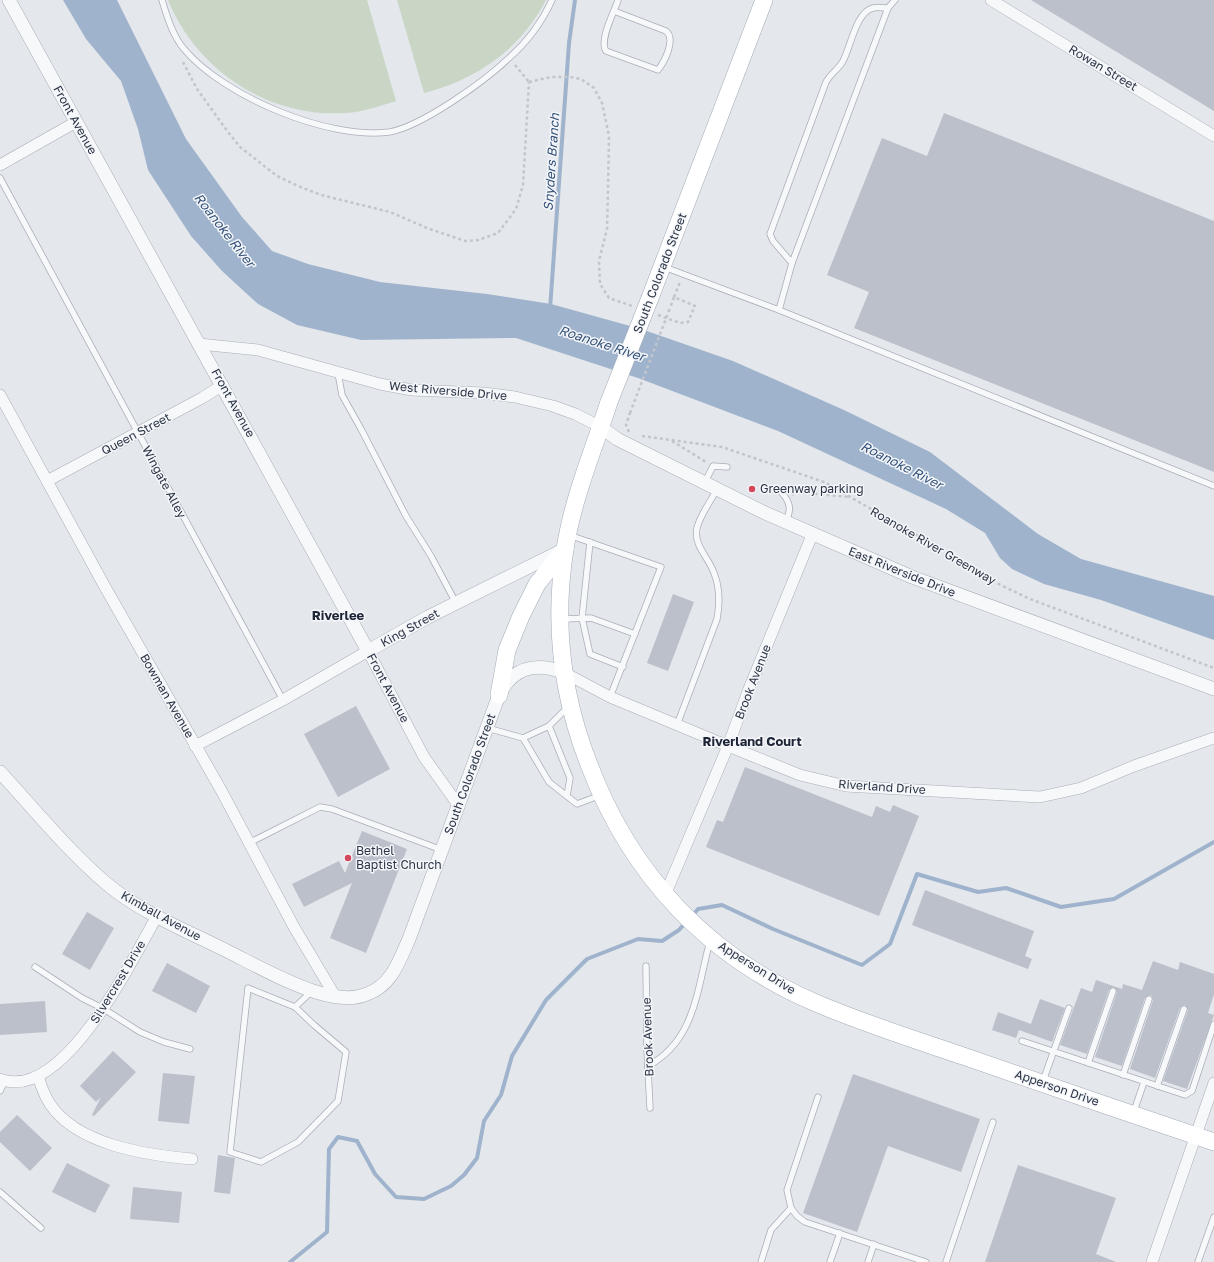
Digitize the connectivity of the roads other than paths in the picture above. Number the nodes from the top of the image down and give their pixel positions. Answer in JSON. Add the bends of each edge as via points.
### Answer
{"nodes":[{"id":1,"x":8,"y":0,"type":"edge"},
{"id":2,"x":162,"y":0,"type":"edge"},
{"id":3,"x":552,"y":0,"type":"edge"},
{"id":4,"x":618,"y":0,"type":"edge"},
{"id":5,"x":764,"y":0,"type":"edge"},
{"id":6,"x":895,"y":0,"type":"edge"},
{"id":7,"x":991,"y":0,"type":"edge"},
{"id":8,"x":888,"y":8,"type":"junction"},
{"id":9,"x":614,"y":11,"type":"junction"},
{"id":10,"x":76,"y":122,"type":"junction"},
{"id":11,"x":1214,"y":136,"type":"edge"},
{"id":12,"x":0,"y":165,"type":"edge"},
{"id":13,"x":0,"y":178,"type":"edge"},
{"id":14,"x":792,"y":262,"type":"junction"},
{"id":15,"x":662,"y":267,"type":"junction"},
{"id":16,"x":779,"y":310,"type":"junction"},
{"id":17,"x":199,"y":344,"type":"junction"},
{"id":18,"x":338,"y":373,"type":"junction"},
{"id":19,"x":223,"y":385,"type":"junction"},
{"id":20,"x":0,"y":395,"type":"edge"},
{"id":21,"x":601,"y":427,"type":"junction"},
{"id":22,"x":138,"y":433,"type":"junction"},
{"id":23,"x":727,"y":467,"type":"dead end"},
{"id":24,"x":47,"y":482,"type":"junction"},
{"id":25,"x":705,"y":482,"type":"junction"},
{"id":26,"x":1214,"y":486,"type":"edge"},
{"id":27,"x":718,"y":488,"type":"junction"},
{"id":28,"x":782,"y":493,"type":"dead end"},
{"id":29,"x":786,"y":522,"type":"junction"},
{"id":30,"x":812,"y":535,"type":"junction"},
{"id":31,"x":566,"y":542,"type":"junction"},
{"id":32,"x":590,"y":542,"type":"junction"},
{"id":33,"x":456,"y":603,"type":"junction"},
{"id":34,"x":582,"y":618,"type":"junction"},
{"id":35,"x":559,"y":619,"type":"junction"},
{"id":36,"x":635,"y":634,"type":"junction"},
{"id":37,"x":368,"y":651,"type":"junction"},
{"id":38,"x":623,"y":667,"type":"junction"},
{"id":39,"x":563,"y":672,"type":"junction"},
{"id":40,"x":1214,"y":689,"type":"edge"},
{"id":41,"x":499,"y":694,"type":"junction"},
{"id":42,"x":610,"y":697,"type":"junction"},
{"id":43,"x":283,"y":700,"type":"junction"},
{"id":44,"x":569,"y":705,"type":"junction"},
{"id":45,"x":677,"y":725,"type":"junction"},
{"id":46,"x":548,"y":726,"type":"junction"},
{"id":47,"x":487,"y":728,"type":"junction"},
{"id":48,"x":523,"y":738,"type":"junction"},
{"id":49,"x":1214,"y":738,"type":"edge"},
{"id":50,"x":195,"y":746,"type":"junction"},
{"id":51,"x":728,"y":746,"type":"junction"},
{"id":52,"x":0,"y":772,"type":"edge"},
{"id":53,"x":601,"y":795,"type":"junction"},
{"id":54,"x":567,"y":796,"type":"junction"},
{"id":55,"x":458,"y":806,"type":"junction"},
{"id":56,"x":249,"y":843,"type":"junction"},
{"id":57,"x":442,"y":850,"type":"junction"},
{"id":58,"x":665,"y":895,"type":"junction"},
{"id":59,"x":157,"y":916,"type":"junction"},
{"id":60,"x":711,"y":939,"type":"junction"},
{"id":61,"x":646,"y":966,"type":"dead end"},
{"id":62,"x":35,"y":967,"type":"dead end"},
{"id":63,"x":312,"y":991,"type":"junction"},
{"id":64,"x":1113,"y":991,"type":"dead end"},
{"id":65,"x":335,"y":996,"type":"junction"},
{"id":66,"x":1149,"y":999,"type":"dead end"},
{"id":67,"x":295,"y":1007,"type":"junction"},
{"id":68,"x":1069,"y":1008,"type":"dead end"},
{"id":69,"x":104,"y":1009,"type":"junction"},
{"id":70,"x":1184,"y":1009,"type":"dead end"},
{"id":71,"x":1214,"y":1024,"type":"edge"},
{"id":72,"x":1022,"y":1040,"type":"dead end"},
{"id":73,"x":190,"y":1049,"type":"dead end"},
{"id":74,"x":1053,"y":1051,"type":"junction"},
{"id":75,"x":1088,"y":1063,"type":"junction"},
{"id":76,"x":648,"y":1066,"type":"junction"},
{"id":77,"x":1123,"y":1075,"type":"junction"},
{"id":78,"x":38,"y":1076,"type":"junction"},
{"id":79,"x":1144,"y":1082,"type":"junction"},
{"id":80,"x":1042,"y":1083,"type":"junction"},
{"id":81,"x":1214,"y":1083,"type":"edge"},
{"id":82,"x":2,"y":1084,"type":"edge"},
{"id":83,"x":1157,"y":1086,"type":"junction"},
{"id":84,"x":818,"y":1097,"type":"dead end"},
{"id":85,"x":650,"y":1108,"type":"dead end"},
{"id":86,"x":1133,"y":1114,"type":"junction"},
{"id":87,"x":993,"y":1122,"type":"dead end"},
{"id":88,"x":1194,"y":1136,"type":"junction"},
{"id":89,"x":1214,"y":1142,"type":"edge"},
{"id":90,"x":192,"y":1159,"type":"dead end"},
{"id":91,"x":0,"y":1192,"type":"edge"},
{"id":92,"x":791,"y":1208,"type":"junction"},
{"id":93,"x":1214,"y":1217,"type":"edge"},
{"id":94,"x":41,"y":1228,"type":"dead end"},
{"id":95,"x":840,"y":1233,"type":"junction"},
{"id":96,"x":874,"y":1244,"type":"junction"},
{"id":97,"x":912,"y":1260,"type":"edge"},
{"id":98,"x":761,"y":1262,"type":"edge"},
{"id":99,"x":830,"y":1262,"type":"edge"},
{"id":100,"x":868,"y":1262,"type":"edge"},
{"id":101,"x":926,"y":1262,"type":"edge"},
{"id":102,"x":946,"y":1262,"type":"edge"},
{"id":103,"x":1152,"y":1262,"type":"edge"},
{"id":104,"x":1198,"y":1262,"type":"edge"}],
"edges":[{"from":1,"to":10,"type":"street","name":"Front Avenue"},
{"from":2,"to":3,"type":"lane","via":[[178,41],[191,57],[217,79],[241,94],[316,123],[349,131],[390,132],[412,125],[460,96],[509,58],[533,31]]},
{"from":4,"to":9,"type":"lane"},
{"from":5,"to":15,"type":"main road","name":"South Colorado Street"},
{"from":6,"to":8,"type":"lane"},
{"from":7,"to":11,"type":"street","name":"Rowan Street"},
{"from":8,"to":14,"type":"lane"},
{"from":8,"to":14,"type":"lane","via":[[872,8],[862,14],[844,60],[826,82],[770,234]]},
{"from":9,"to":9,"type":"lane","via":[[603,40],[606,51],[658,70],[671,40],[670,35],[666,31]]},
{"from":10,"to":12,"type":"street"},
{"from":10,"to":17,"type":"street","name":"Front Avenue"},
{"from":13,"to":22,"type":"lane","name":"Wingate Alley"},
{"from":14,"to":16,"type":"lane"},
{"from":15,"to":16,"type":"lane"},
{"from":15,"to":21,"type":"main road","name":"South Colorado Street","bridge":true,"via":[[651,305],[609,402]]},
{"from":16,"to":26,"type":"lane"},
{"from":17,"to":18,"type":"street","name":"West Riverside Drive","via":[[229,345],[258,350]]},
{"from":17,"to":19,"type":"street","name":"Front Avenue"},
{"from":18,"to":21,"type":"street","name":"West Riverside Drive","via":[[412,390],[515,397],[553,406]]},
{"from":18,"to":33,"type":"lane","via":[[342,395],[403,511]]},
{"from":19,"to":22,"type":"street","name":"Queen Street"},
{"from":19,"to":37,"type":"street","name":"Front Avenue"},
{"from":20,"to":24,"type":"street","name":"Bowman Avenue"},
{"from":21,"to":25,"type":"street","name":"East Riverside Drive","via":[[618,439]]},
{"from":21,"to":31,"type":"main road","name":"South Colorado Street","via":[[581,481]]},
{"from":22,"to":24,"type":"street","name":"Queen Street"},
{"from":22,"to":43,"type":"lane","name":"Wingate Alley"},
{"from":23,"to":25,"type":"lane","via":[[713,466]]},
{"from":24,"to":50,"type":"street","name":"Bowman Avenue"},
{"from":25,"to":27,"type":"street","name":"East Riverside Drive"},
{"from":27,"to":29,"type":"street","name":"East Riverside Drive"},
{"from":27,"to":45,"type":"lane","via":[[697,527],[697,537],[699,547],[714,573],[720,603],[717,619]]},
{"from":28,"to":29,"type":"lane","via":[[787,499],[790,511]]},
{"from":29,"to":30,"type":"street","name":"East Riverside Drive"},
{"from":30,"to":40,"type":"street","name":"East Riverside Drive","via":[[912,577]]},
{"from":30,"to":51,"type":"street","name":"Brook Avenue"},
{"from":31,"to":32,"type":"lane"},
{"from":31,"to":33,"type":"street","name":"King Street"},
{"from":31,"to":35,"type":"main road","name":"Apperson Drive"},
{"from":31,"to":41,"type":"main road","via":[[536,584],[521,616],[507,650]]},
{"from":32,"to":34,"type":"lane"},
{"from":32,"to":36,"type":"lane","via":[[661,567]]},
{"from":33,"to":37,"type":"street","name":"King Street"},
{"from":34,"to":35,"type":"lane"},
{"from":34,"to":36,"type":"lane","via":[[592,618]]},
{"from":34,"to":38,"type":"lane","via":[[590,654]]},
{"from":35,"to":39,"type":"main road","name":"Apperson Drive"},
{"from":36,"to":38,"type":"lane"},
{"from":37,"to":43,"type":"street","name":"King Street"},
{"from":37,"to":55,"type":"street","name":"Front Avenue","via":[[424,756]]},
{"from":38,"to":42,"type":"lane"},
{"from":39,"to":41,"type":"street","name":"South Colorado Street","via":[[540,667],[528,668],[510,678]]},
{"from":39,"to":42,"type":"street","name":"Riverland Drive"},
{"from":39,"to":44,"type":"main road","name":"Apperson Drive"},
{"from":41,"to":47,"type":"street","name":"South Colorado Street"},
{"from":42,"to":45,"type":"street","name":"Riverland Drive"},
{"from":43,"to":50,"type":"street","name":"King Street"},
{"from":44,"to":46,"type":"lane"},
{"from":44,"to":53,"type":"main road","name":"Apperson Drive","via":[[583,752]]},
{"from":45,"to":51,"type":"street","name":"Riverland Drive"},
{"from":46,"to":48,"type":"lane"},
{"from":46,"to":54,"type":"lane","via":[[570,778]]},
{"from":47,"to":48,"type":"lane"},
{"from":47,"to":55,"type":"street","name":"South Colorado Street"},
{"from":48,"to":54,"type":"lane","via":[[549,782]]},
{"from":49,"to":51,"type":"street","name":"Riverland Drive","via":[[1081,788],[1040,797],[846,786],[800,775]]},
{"from":50,"to":56,"type":"street","name":"Bowman Avenue"},
{"from":51,"to":58,"type":"street","name":"Brook Avenue"},
{"from":52,"to":59,"type":"street","name":"Kimball Avenue","via":[[83,862],[127,899]]},
{"from":53,"to":54,"type":"lane","via":[[578,804]]},
{"from":53,"to":58,"type":"main road","name":"Apperson Drive","via":[[633,852]]},
{"from":55,"to":57,"type":"street","name":"South Colorado Street"},
{"from":56,"to":57,"type":"lane","via":[[320,807],[332,809]]},
{"from":56,"to":65,"type":"street","name":"Bowman Avenue"},
{"from":57,"to":65,"type":"street","name":"South Colorado Street","via":[[409,938],[396,969],[388,980],[379,988],[362,996]]},
{"from":58,"to":60,"type":"main road","name":"Apperson Drive"},
{"from":59,"to":63,"type":"street","name":"Kimball Avenue"},
{"from":59,"to":69,"type":"street","name":"Silvercrest Drive"},
{"from":60,"to":76,"type":"lane","via":[[693,1013],[686,1028],[678,1042]]},
{"from":60,"to":80,"type":"main road","name":"Apperson Drive","via":[[770,979],[815,1002]]},
{"from":61,"to":76,"type":"lane","name":"Brook Avenue"},
{"from":62,"to":69,"type":"lane","via":[[82,998]]},
{"from":63,"to":65,"type":"street","name":"Kimball Avenue"},
{"from":63,"to":67,"type":"lane"},
{"from":64,"to":75,"type":"lane"},
{"from":66,"to":77,"type":"lane"},
{"from":67,"to":67,"type":"lane","via":[[346,1052],[338,1101],[298,1142],[261,1162],[230,1152],[248,988]]},
{"from":68,"to":74,"type":"lane"},
{"from":69,"to":73,"type":"lane","via":[[140,1032]]},
{"from":69,"to":78,"type":"street","name":"Silvercrest Drive","via":[[70,1050]]},
{"from":70,"to":83,"type":"lane"},
{"from":71,"to":83,"type":"lane","via":[[1192,1091],[1185,1095]]},
{"from":72,"to":74,"type":"lane"},
{"from":74,"to":75,"type":"lane"},
{"from":74,"to":80,"type":"lane"},
{"from":75,"to":77,"type":"lane"},
{"from":76,"to":85,"type":"lane","name":"Brook Avenue"},
{"from":77,"to":79,"type":"lane"},
{"from":78,"to":82,"type":"street","name":"Silvercrest Drive","via":[[23,1082]]},
{"from":78,"to":90,"type":"street","via":[[50,1105],[70,1124],[86,1133],[132,1150]]},
{"from":79,"to":83,"type":"lane"},
{"from":79,"to":86,"type":"lane"},
{"from":80,"to":86,"type":"main road","name":"Apperson Drive"},
{"from":81,"to":88,"type":"street"},
{"from":84,"to":92,"type":"lane","via":[[788,1184]]},
{"from":86,"to":88,"type":"main road","name":"Apperson Drive"},
{"from":87,"to":102,"type":"lane"},
{"from":88,"to":89,"type":"main road","name":"Apperson Drive"},
{"from":88,"to":103,"type":"street"},
{"from":91,"to":94,"type":"lane"},
{"from":92,"to":95,"type":"lane","via":[[805,1222]]},
{"from":92,"to":98,"type":"lane","via":[[771,1230]]},
{"from":93,"to":104,"type":"lane"},
{"from":95,"to":96,"type":"lane"},
{"from":95,"to":99,"type":"lane"},
{"from":96,"to":97,"type":"lane"},
{"from":96,"to":100,"type":"lane"},
{"from":97,"to":101,"type":"lane"}]}
